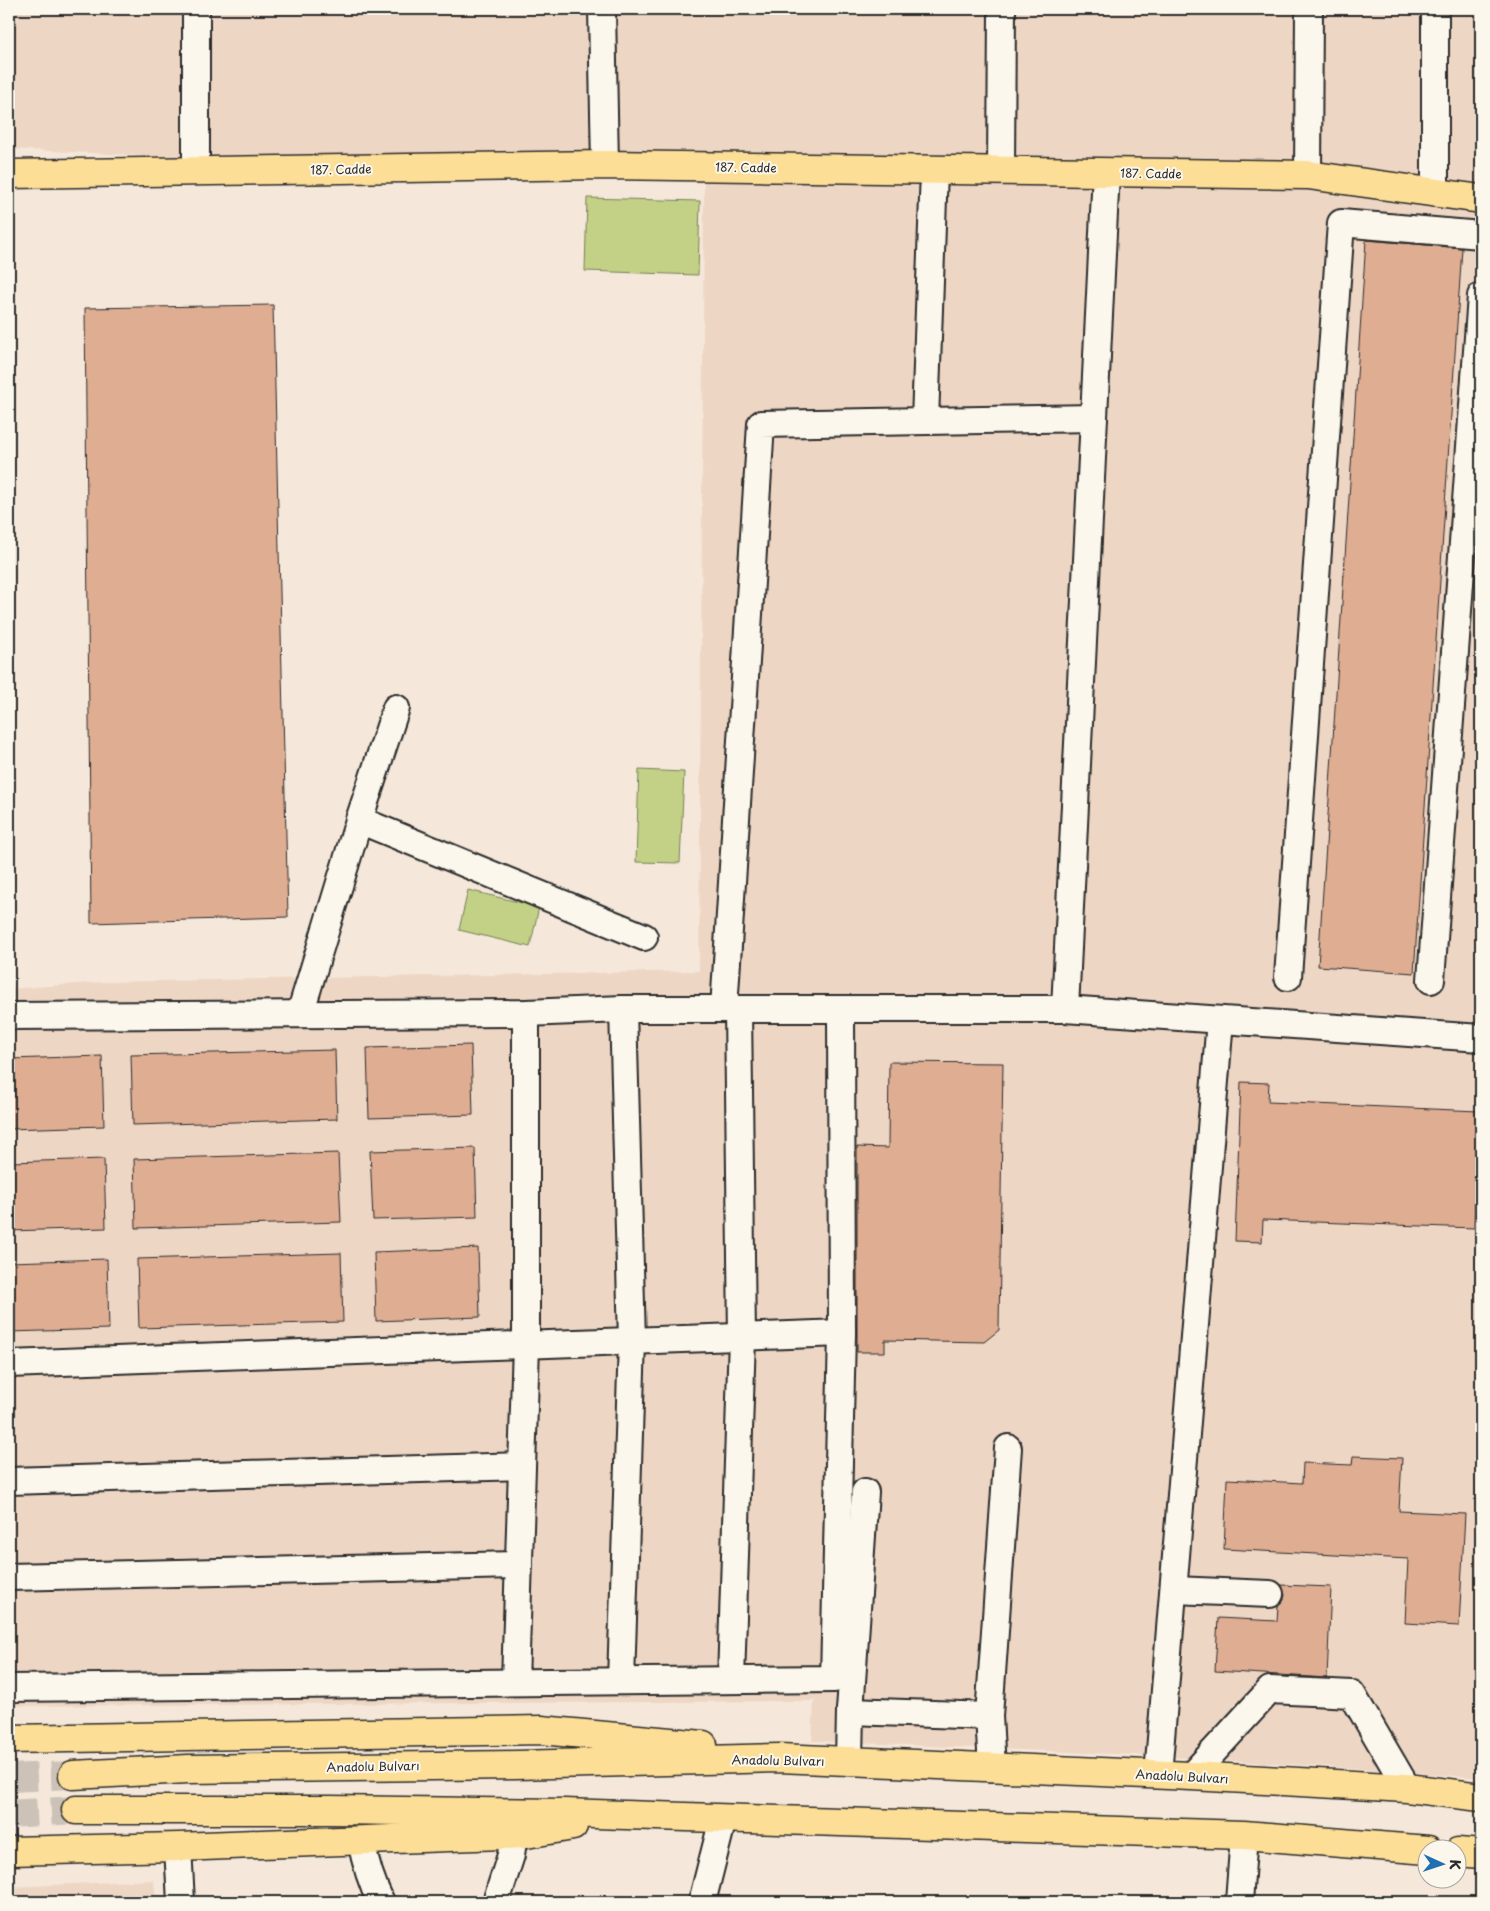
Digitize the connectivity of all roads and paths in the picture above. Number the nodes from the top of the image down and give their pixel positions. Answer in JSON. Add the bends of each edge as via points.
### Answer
{"nodes":[{"id":1,"x":196,"y":9,"type":"edge"},
{"id":2,"x":602,"y":9,"type":"edge"},
{"id":3,"x":1002,"y":9,"type":"edge"},
{"id":4,"x":1309,"y":9,"type":"edge"},
{"id":5,"x":1435,"y":9,"type":"edge"},
{"id":6,"x":605,"y":165,"type":"junction"},
{"id":7,"x":934,"y":170,"type":"junction"},
{"id":8,"x":196,"y":171,"type":"junction"},
{"id":9,"x":1001,"y":171,"type":"junction"},
{"id":10,"x":1106,"y":172,"type":"junction"},
{"id":11,"x":9,"y":174,"type":"edge"},
{"id":12,"x":1308,"y":175,"type":"junction"},
{"id":13,"x":1435,"y":193,"type":"junction"},
{"id":14,"x":1481,"y":199,"type":"edge"},
{"id":15,"x":1481,"y":235,"type":"edge"},
{"id":16,"x":1481,"y":296,"type":"edge"},
{"id":17,"x":1478,"y":392,"type":"edge"},
{"id":18,"x":1094,"y":418,"type":"junction"},
{"id":19,"x":926,"y":421,"type":"junction"},
{"id":20,"x":1470,"y":613,"type":"edge"},
{"id":21,"x":396,"y":708,"type":"dead end"},
{"id":22,"x":359,"y":820,"type":"junction"},
{"id":23,"x":644,"y":936,"type":"dead end"},
{"id":24,"x":1288,"y":977,"type":"dead end"},
{"id":25,"x":1431,"y":980,"type":"dead end"},
{"id":26,"x":623,"y":1009,"type":"junction"},
{"id":27,"x":731,"y":1009,"type":"junction"},
{"id":28,"x":841,"y":1009,"type":"junction"},
{"id":29,"x":1065,"y":1009,"type":"junction"},
{"id":30,"x":526,"y":1013,"type":"junction"},
{"id":31,"x":300,"y":1014,"type":"junction"},
{"id":32,"x":9,"y":1016,"type":"edge"},
{"id":33,"x":1220,"y":1020,"type":"junction"},
{"id":34,"x":1481,"y":1038,"type":"edge"},
{"id":35,"x":842,"y":1334,"type":"junction"},
{"id":36,"x":742,"y":1337,"type":"junction"},
{"id":37,"x":632,"y":1341,"type":"junction"},
{"id":38,"x":526,"y":1345,"type":"junction"},
{"id":39,"x":9,"y":1364,"type":"edge"},
{"id":40,"x":1008,"y":1448,"type":"dead end"},
{"id":41,"x":522,"y":1466,"type":"junction"},
{"id":42,"x":9,"y":1481,"type":"edge"},
{"id":43,"x":866,"y":1492,"type":"dead end"},
{"id":44,"x":519,"y":1565,"type":"junction"},
{"id":45,"x":9,"y":1577,"type":"edge"},
{"id":46,"x":1174,"y":1590,"type":"junction"},
{"id":47,"x":1270,"y":1594,"type":"dead end"},
{"id":48,"x":731,"y":1680,"type":"junction"},
{"id":49,"x":621,"y":1681,"type":"junction"},
{"id":50,"x":515,"y":1682,"type":"junction"},
{"id":51,"x":9,"y":1688,"type":"edge"},
{"id":52,"x":850,"y":1711,"type":"junction"},
{"id":53,"x":990,"y":1716,"type":"junction"},
{"id":54,"x":41,"y":1738,"type":"junction"},
{"id":55,"x":9,"y":1739,"type":"edge"},
{"id":56,"x":9,"y":1754,"type":"edge"},
{"id":57,"x":779,"y":1758,"type":"junction"},
{"id":58,"x":849,"y":1761,"type":"junction"},
{"id":59,"x":992,"y":1768,"type":"junction"},
{"id":60,"x":73,"y":1775,"type":"tunnel mouth"},
{"id":61,"x":1158,"y":1775,"type":"junction"},
{"id":62,"x":1191,"y":1776,"type":"junction"},
{"id":63,"x":1407,"y":1788,"type":"junction"},
{"id":64,"x":1481,"y":1796,"type":"edge"},
{"id":65,"x":76,"y":1810,"type":"tunnel mouth"},
{"id":66,"x":641,"y":1816,"type":"junction"},
{"id":67,"x":723,"y":1819,"type":"junction"},
{"id":68,"x":9,"y":1834,"type":"edge"},
{"id":69,"x":514,"y":1834,"type":"junction"},
{"id":70,"x":1244,"y":1835,"type":"junction"},
{"id":71,"x":361,"y":1840,"type":"junction"},
{"id":72,"x":178,"y":1847,"type":"junction"},
{"id":73,"x":1418,"y":1849,"type":"edge"},
{"id":74,"x":36,"y":1850,"type":"junction"},
{"id":75,"x":9,"y":1851,"type":"edge"},
{"id":76,"x":1468,"y":1853,"type":"edge"},
{"id":77,"x":1481,"y":1854,"type":"edge"},
{"id":78,"x":181,"y":1902,"type":"edge"},
{"id":79,"x":381,"y":1902,"type":"edge"},
{"id":80,"x":496,"y":1902,"type":"edge"},
{"id":81,"x":702,"y":1902,"type":"edge"},
{"id":82,"x":1238,"y":1902,"type":"edge"}],
"edges":[{"from":1,"to":8,"type":"street"},
{"from":2,"to":6,"type":"street"},
{"from":3,"to":9,"type":"street"},
{"from":4,"to":12,"type":"street"},
{"from":5,"to":13,"type":"street"},
{"from":6,"to":7,"type":"main road","name":"187. Cadde"},
{"from":6,"to":8,"type":"main road","name":"187. Cadde"},
{"from":7,"to":9,"type":"main road","name":"187. Cadde"},
{"from":7,"to":19,"type":"street"},
{"from":8,"to":11,"type":"main road","name":"187. Cadde"},
{"from":9,"to":10,"type":"main road","name":"187. Cadde"},
{"from":10,"to":12,"type":"main road","name":"187. Cadde"},
{"from":10,"to":18,"type":"street"},
{"from":12,"to":13,"type":"main road","name":"187. Cadde"},
{"from":13,"to":14,"type":"main road","name":"187. Cadde"},
{"from":15,"to":24,"type":"street","via":[[1341,223]]},
{"from":16,"to":17,"type":"street"},
{"from":17,"to":20,"type":"street"},
{"from":18,"to":19,"type":"street"},
{"from":18,"to":29,"type":"street"},
{"from":19,"to":27,"type":"street","via":[[761,424]]},
{"from":20,"to":25,"type":"street"},
{"from":21,"to":22,"type":"street"},
{"from":22,"to":23,"type":"street"},
{"from":22,"to":31,"type":"street"},
{"from":26,"to":27,"type":"street"},
{"from":26,"to":30,"type":"street"},
{"from":26,"to":37,"type":"street"},
{"from":27,"to":28,"type":"street"},
{"from":27,"to":36,"type":"street"},
{"from":28,"to":29,"type":"street"},
{"from":28,"to":35,"type":"street"},
{"from":29,"to":33,"type":"street"},
{"from":30,"to":31,"type":"street"},
{"from":30,"to":38,"type":"street"},
{"from":31,"to":32,"type":"street"},
{"from":33,"to":34,"type":"street"},
{"from":33,"to":46,"type":"street"},
{"from":35,"to":36,"type":"street"},
{"from":35,"to":48,"type":"street","via":[[834,1679]]},
{"from":36,"to":37,"type":"street"},
{"from":36,"to":48,"type":"street"},
{"from":37,"to":38,"type":"street"},
{"from":37,"to":49,"type":"street"},
{"from":38,"to":39,"type":"street"},
{"from":38,"to":41,"type":"street"},
{"from":40,"to":53,"type":"street"},
{"from":41,"to":42,"type":"street"},
{"from":41,"to":44,"type":"street"},
{"from":43,"to":52,"type":"street"},
{"from":44,"to":45,"type":"street"},
{"from":44,"to":50,"type":"street"},
{"from":46,"to":47,"type":"street"},
{"from":46,"to":61,"type":"street"},
{"from":48,"to":49,"type":"street"},
{"from":49,"to":50,"type":"street"},
{"from":50,"to":51,"type":"street"},
{"from":52,"to":53,"type":"street"},
{"from":52,"to":58,"type":"street"},
{"from":53,"to":59,"type":"street"},
{"from":54,"to":55,"type":"main road"},
{"from":54,"to":56,"type":"main road"},
{"from":54,"to":57,"type":"main road","via":[[541,1730],[690,1743]]},
{"from":57,"to":58,"type":"main road","name":"Anadolu Bulvarı"},
{"from":57,"to":60,"type":"main road","name":"Anadolu Bulvarı","via":[[188,1769]]},
{"from":58,"to":59,"type":"main road","name":"Anadolu Bulvarı"},
{"from":59,"to":61,"type":"main road","name":"Anadolu Bulvarı"},
{"from":61,"to":62,"type":"main road","name":"Anadolu Bulvarı"},
{"from":62,"to":63,"type":"main road","name":"Anadolu Bulvarı"},
{"from":62,"to":63,"type":"street","via":[[1270,1690],[1352,1694]]},
{"from":63,"to":64,"type":"main road","name":"Anadolu Bulvarı"},
{"from":65,"to":66,"type":"main road","via":[[332,1810]]},
{"from":66,"to":67,"type":"main road"},
{"from":66,"to":69,"type":"main road"},
{"from":67,"to":70,"type":"main road"},
{"from":67,"to":81,"type":"street"},
{"from":68,"to":74,"type":"main road"},
{"from":69,"to":71,"type":"main road"},
{"from":69,"to":80,"type":"street"},
{"from":70,"to":73,"type":"main road"},
{"from":70,"to":82,"type":"street"},
{"from":71,"to":72,"type":"main road"},
{"from":71,"to":79,"type":"street","via":[[373,1887]]},
{"from":72,"to":74,"type":"main road"},
{"from":72,"to":78,"type":"street"},
{"from":74,"to":75,"type":"main road"},
{"from":76,"to":77,"type":"main road"}]}
